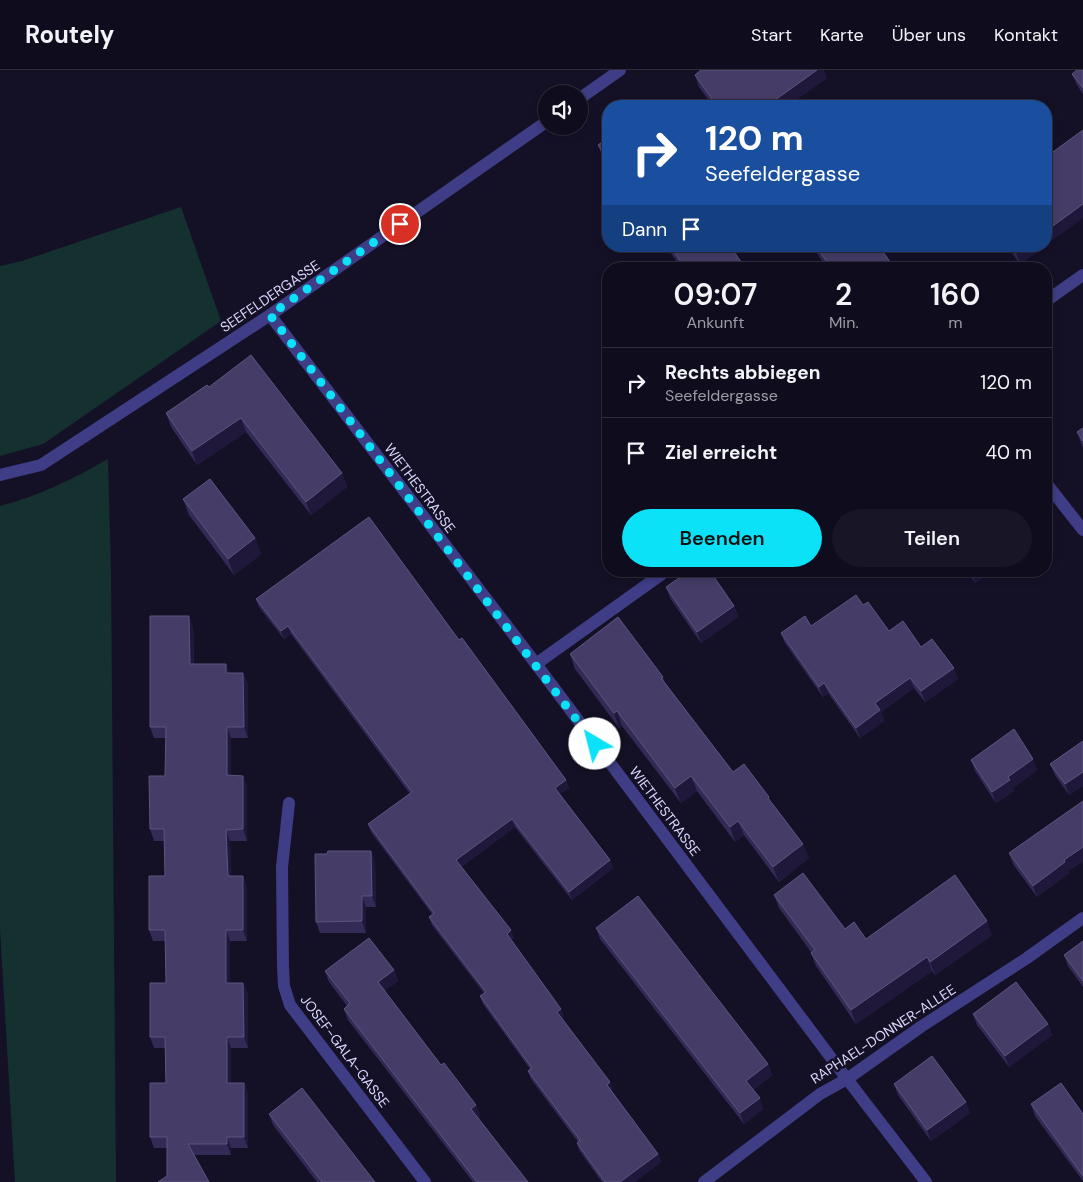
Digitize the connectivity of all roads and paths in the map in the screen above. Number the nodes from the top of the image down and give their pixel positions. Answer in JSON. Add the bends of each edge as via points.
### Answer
{"nodes":[{"id":1,"x":620,"y":70,"type":"edge"},
{"id":2,"x":588,"y":93,"type":"edge"},
{"id":3,"x":538,"y":128,"type":"edge"},
{"id":4,"x":1083,"y":275,"type":"edge"},
{"id":5,"x":1052,"y":297,"type":"edge"},
{"id":6,"x":270,"y":315,"type":"junction"},
{"id":7,"x":0,"y":475,"type":"edge"},
{"id":8,"x":1052,"y":491,"type":"edge"},
{"id":9,"x":1083,"y":530,"type":"edge"},
{"id":10,"x":658,"y":577,"type":"edge"},
{"id":11,"x":536,"y":664,"type":"junction"},
{"id":12,"x":289,"y":802,"type":"dead end"},
{"id":13,"x":1083,"y":918,"type":"edge"},
{"id":14,"x":847,"y":1079,"type":"junction"},
{"id":15,"x":425,"y":1182,"type":"edge"},
{"id":16,"x":704,"y":1182,"type":"edge"},
{"id":17,"x":926,"y":1182,"type":"edge"}],
"edges":[{"from":1,"to":2,"type":"street"},
{"from":3,"to":6,"type":"street","name":"SEEFELDERGASSE"},
{"from":4,"to":5,"type":"street"},
{"from":6,"to":7,"type":"street","name":"SEEFELDERGASSE","via":[[41,465]]},
{"from":6,"to":11,"type":"street","name":"WIETHESTRASSE"},
{"from":8,"to":9,"type":"street"},
{"from":10,"to":11,"type":"street"},
{"from":11,"to":14,"type":"street","name":"WIETHESTRASSE"},
{"from":12,"to":15,"type":"street","name":"JOSEF-GALA-GASSE","via":[[282,867],[284,986],[290,1005]]},
{"from":13,"to":14,"type":"street","name":"RAPHAEL-DONNER-ALLEE"},
{"from":14,"to":16,"type":"street","name":"RAPHAEL-DONNER-ALLEE","via":[[820,1094]]},
{"from":14,"to":17,"type":"street","name":"WIETHESTRASSE"}]}
